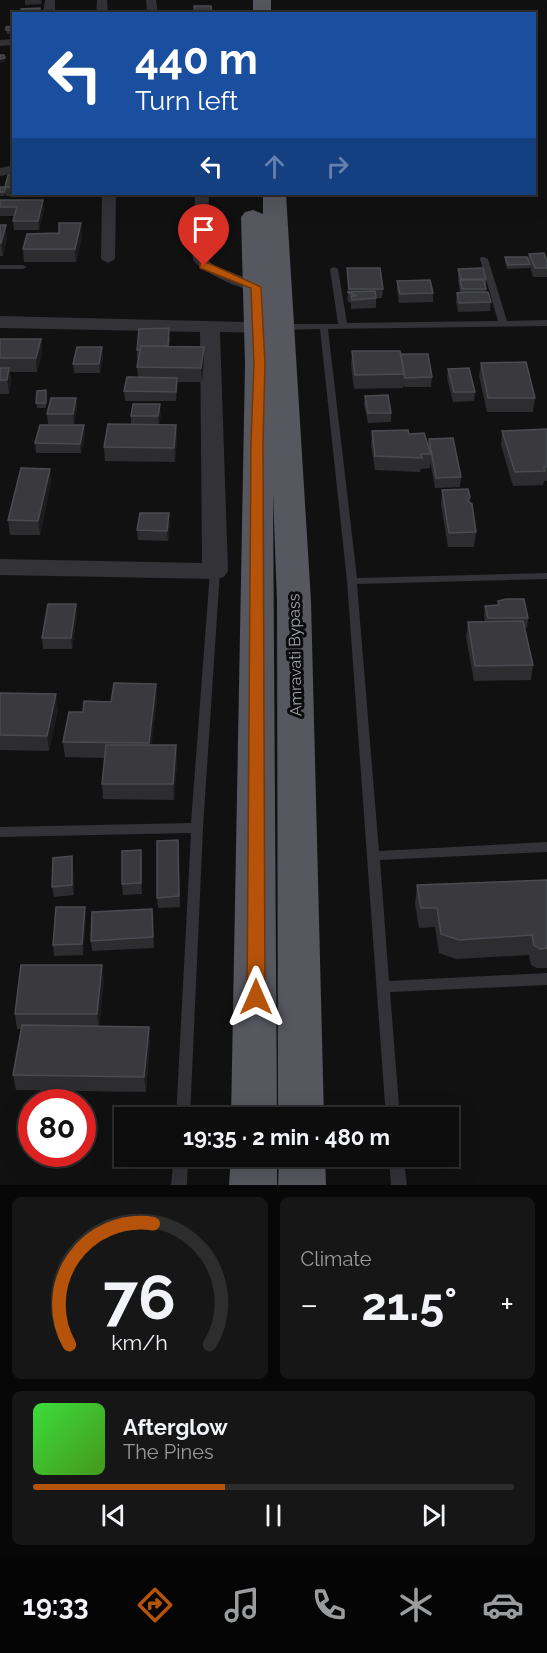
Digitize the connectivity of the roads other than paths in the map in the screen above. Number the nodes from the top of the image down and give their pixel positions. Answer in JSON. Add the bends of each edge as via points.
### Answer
{"nodes":[{"id":1,"x":109,"y":195,"type":"edge"},
{"id":2,"x":202,"y":195,"type":"edge"},
{"id":3,"x":252,"y":195,"type":"edge"},
{"id":4,"x":274,"y":195,"type":"edge"},
{"id":5,"x":108,"y":259,"type":"dead end"},
{"id":6,"x":484,"y":259,"type":"dead end"},
{"id":7,"x":0,"y":267,"type":"edge"},
{"id":8,"x":24,"y":267,"type":"dead end"},
{"id":9,"x":334,"y":269,"type":"dead end"},
{"id":10,"x":256,"y":287,"type":"junction"},
{"id":11,"x":0,"y":322,"type":"edge"},
{"id":12,"x":503,"y":323,"type":"junction"},
{"id":13,"x":547,"y":323,"type":"edge"},
{"id":14,"x":210,"y":326,"type":"junction"},
{"id":15,"x":343,"y":326,"type":"junction"},
{"id":16,"x":270,"y":327,"type":"junction"},
{"id":17,"x":324,"y":327,"type":"junction"},
{"id":18,"x":0,"y":567,"type":"edge"},
{"id":19,"x":215,"y":571,"type":"junction"},
{"id":20,"x":547,"y":576,"type":"edge"},
{"id":21,"x":352,"y":581,"type":"junction"},
{"id":22,"x":197,"y":828,"type":"junction"},
{"id":23,"x":0,"y":832,"type":"edge"},
{"id":24,"x":547,"y":847,"type":"edge"},
{"id":25,"x":373,"y":856,"type":"junction"},
{"id":26,"x":547,"y":979,"type":"edge"},
{"id":27,"x":382,"y":987,"type":"junction"},
{"id":28,"x":184,"y":1107,"type":"edge"},
{"id":29,"x":254,"y":1107,"type":"edge"},
{"id":30,"x":301,"y":1107,"type":"edge"},
{"id":31,"x":392,"y":1107,"type":"edge"},
{"id":32,"x":180,"y":1167,"type":"edge"},
{"id":33,"x":254,"y":1167,"type":"edge"},
{"id":34,"x":302,"y":1167,"type":"edge"},
{"id":35,"x":397,"y":1167,"type":"edge"},
{"id":36,"x":179,"y":1185,"type":"edge"},
{"id":37,"x":253,"y":1185,"type":"edge"},
{"id":38,"x":302,"y":1185,"type":"edge"},
{"id":39,"x":399,"y":1185,"type":"edge"}],
"edges":[{"from":1,"to":5,"type":"street"},
{"from":2,"to":10,"type":"street","via":[[200,260],[208,268]]},
{"from":3,"to":10,"type":"highway","name":"Amravati Bypass"},
{"from":4,"to":16,"type":"highway","name":"Amravati Bypass"},
{"from":6,"to":12,"type":"lane"},
{"from":7,"to":8,"type":"lane"},
{"from":9,"to":15,"type":"lane"},
{"from":10,"to":16,"type":"highway","name":"Amravati Bypass"},
{"from":11,"to":14,"type":"street"},
{"from":12,"to":13,"type":"lane"},
{"from":12,"to":15,"type":"lane"},
{"from":14,"to":16,"type":"street"},
{"from":14,"to":19,"type":"street"},
{"from":15,"to":17,"type":"lane"},
{"from":16,"to":17,"type":"lane"},
{"from":16,"to":29,"type":"highway","name":"Amravati Bypass"},
{"from":16,"to":30,"type":"highway","name":"Amravati Bypass","via":[[294,601]]},
{"from":17,"to":21,"type":"lane"},
{"from":18,"to":19,"type":"street"},
{"from":19,"to":22,"type":"lane"},
{"from":20,"to":21,"type":"lane"},
{"from":21,"to":25,"type":"lane"},
{"from":22,"to":23,"type":"lane"},
{"from":22,"to":28,"type":"lane"},
{"from":24,"to":25,"type":"lane"},
{"from":25,"to":27,"type":"lane"},
{"from":26,"to":27,"type":"lane"},
{"from":27,"to":31,"type":"lane"},
{"from":32,"to":36,"type":"lane"},
{"from":33,"to":37,"type":"highway"},
{"from":34,"to":38,"type":"highway"},
{"from":35,"to":39,"type":"lane"}]}
